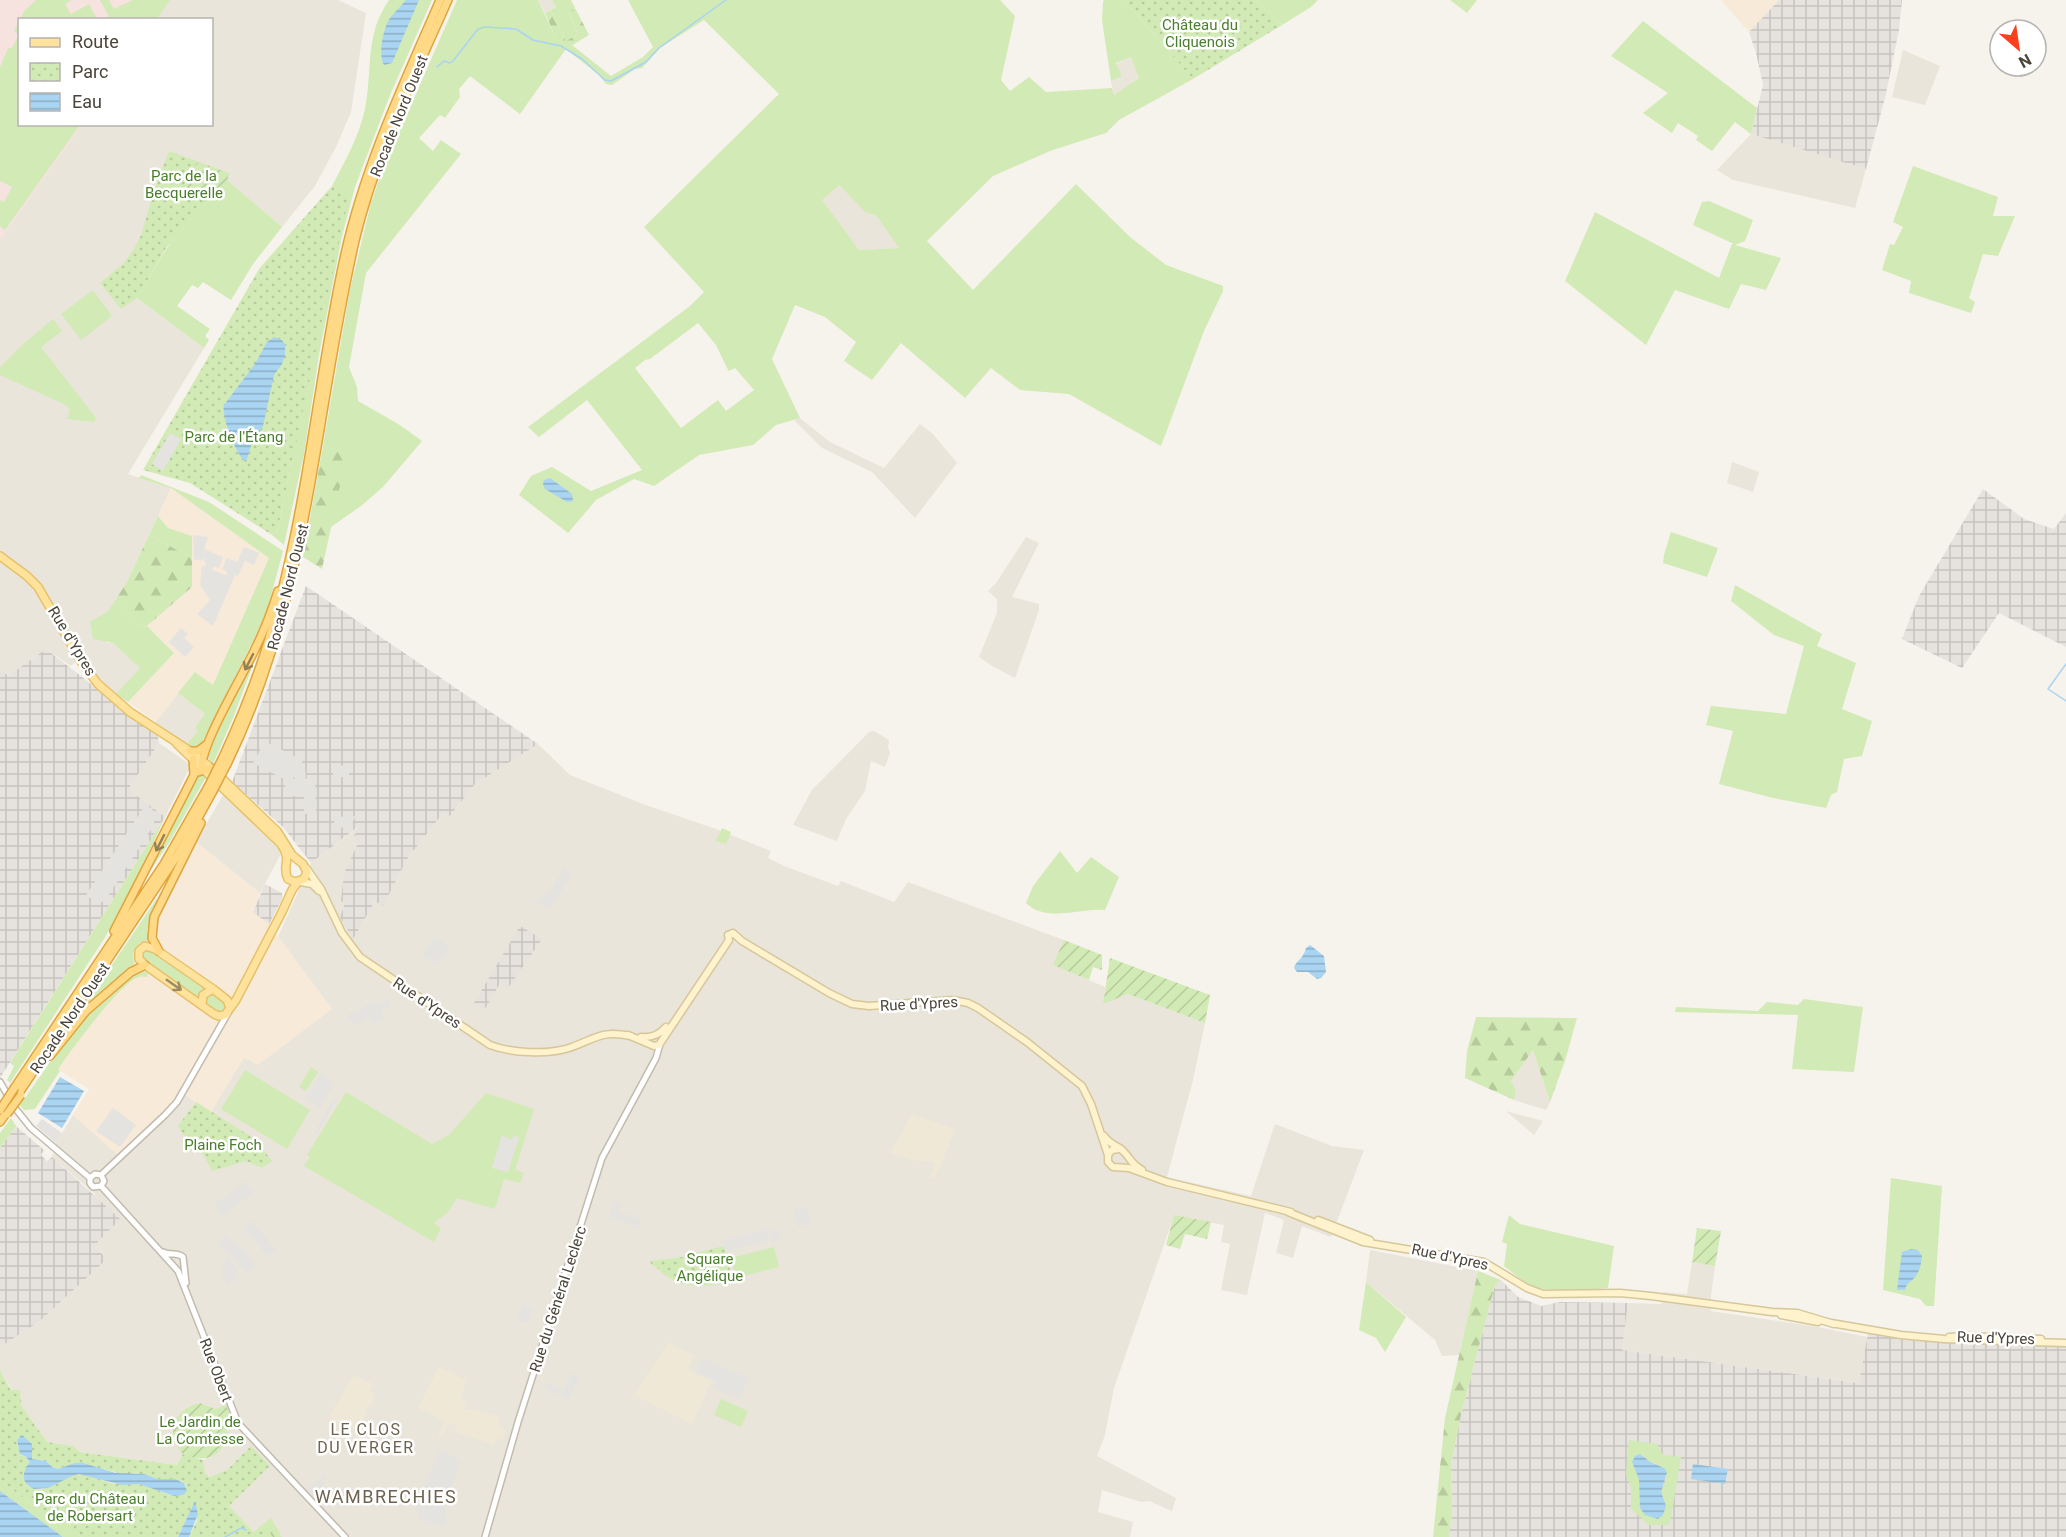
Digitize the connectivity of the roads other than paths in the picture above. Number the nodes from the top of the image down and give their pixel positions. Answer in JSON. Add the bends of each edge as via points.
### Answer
{"nodes":[{"id":1,"x":440,"y":0,"type":"edge"},
{"id":2,"x":448,"y":0,"type":"edge"},
{"id":3,"x":296,"y":543,"type":"junction"},
{"id":4,"x":0,"y":556,"type":"edge"},
{"id":5,"x":290,"y":568,"type":"junction"},
{"id":6,"x":210,"y":737,"type":"junction"},
{"id":7,"x":177,"y":744,"type":"junction"},
{"id":8,"x":190,"y":751,"type":"junction"},
{"id":9,"x":194,"y":759,"type":"junction"},
{"id":10,"x":205,"y":766,"type":"junction"},
{"id":11,"x":194,"y":775,"type":"junction"},
{"id":12,"x":211,"y":789,"type":"junction"},
{"id":13,"x":207,"y":804,"type":"junction"},
{"id":14,"x":300,"y":861,"type":"junction"},
{"id":15,"x":286,"y":866,"type":"junction"},
{"id":16,"x":306,"y":868,"type":"junction"},
{"id":17,"x":286,"y":876,"type":"junction"},
{"id":18,"x":299,"y":882,"type":"junction"},
{"id":19,"x":326,"y":902,"type":"junction"},
{"id":20,"x":286,"y":904,"type":"junction"},
{"id":21,"x":159,"y":951,"type":"junction"},
{"id":22,"x":97,"y":965,"type":"junction"},
{"id":23,"x":145,"y":966,"type":"junction"},
{"id":24,"x":242,"y":986,"type":"junction"},
{"id":25,"x":213,"y":989,"type":"junction"},
{"id":26,"x":225,"y":998,"type":"junction"},
{"id":27,"x":202,"y":1005,"type":"junction"},
{"id":28,"x":229,"y":1011,"type":"junction"},
{"id":29,"x":214,"y":1014,"type":"junction"},
{"id":30,"x":218,"y":1030,"type":"junction"},
{"id":31,"x":655,"y":1042,"type":"junction"},
{"id":32,"x":0,"y":1082,"type":"edge"},
{"id":33,"x":18,"y":1092,"type":"junction"},
{"id":34,"x":4,"y":1113,"type":"edge"},
{"id":35,"x":0,"y":1123,"type":"edge"},
{"id":36,"x":1100,"y":1127,"type":"junction"},
{"id":37,"x":1119,"y":1149,"type":"junction"},
{"id":38,"x":1108,"y":1155,"type":"junction"},
{"id":39,"x":1127,"y":1156,"type":"junction"},
{"id":40,"x":1120,"y":1168,"type":"junction"},
{"id":41,"x":101,"y":1175,"type":"junction"},
{"id":42,"x":90,"y":1178,"type":"junction"},
{"id":43,"x":1164,"y":1182,"type":"junction"},
{"id":44,"x":101,"y":1186,"type":"junction"},
{"id":45,"x":156,"y":1247,"type":"junction"},
{"id":46,"x":174,"y":1255,"type":"junction"},
{"id":47,"x":183,"y":1263,"type":"junction"},
{"id":48,"x":172,"y":1265,"type":"junction"},
{"id":49,"x":192,"y":1305,"type":"junction"},
{"id":50,"x":2066,"y":1342,"type":"edge"},
{"id":51,"x":345,"y":1537,"type":"edge"},
{"id":52,"x":485,"y":1537,"type":"edge"}],
"edges":[{"from":1,"to":3,"type":"highway","name":"Rocade Nord Ouest","via":[[384,130],[355,216],[339,283]]},
{"from":2,"to":3,"type":"highway","name":"Rocade Nord Ouest","via":[[389,134],[361,219]]},
{"from":3,"to":5,"type":"highway","name":"Rocade Nord Ouest"},
{"from":4,"to":7,"type":"main road","name":"Rue d'Ypres","via":[[40,590],[96,681],[123,707]]},
{"from":5,"to":6,"type":"highway","one_way":true,"via":[[256,648]]},
{"from":5,"to":12,"type":"highway","name":"Rocade Nord Ouest","bridge":true,"via":[[282,620],[263,677]]},
{"from":6,"to":8,"type":"highway","via":[[200,750]]},
{"from":6,"to":10,"type":"highway"},
{"from":7,"to":8,"type":"main road","name":"Rue d'Ypres"},
{"from":7,"to":9,"type":"main road","name":"Rue d'Ypres"},
{"from":8,"to":10,"type":"main road","name":"Rue d'Ypres"},
{"from":9,"to":10,"type":"main road","name":"Rue d'Ypres"},
{"from":9,"to":11,"type":"highway"},
{"from":10,"to":11,"type":"highway"},
{"from":10,"to":14,"type":"main road","name":"Rue d'Ypres","via":[[277,831]]},
{"from":10,"to":15,"type":"main road","name":"Rue d'Ypres","via":[[281,844],[287,854]]},
{"from":11,"to":22,"type":"highway","one_way":true},
{"from":12,"to":13,"type":"highway","name":"Rocade Nord Ouest"},
{"from":12,"to":22,"type":"highway","name":"Rocade Nord Ouest"},
{"from":13,"to":21,"type":"highway","via":[[153,920],[152,938]]},
{"from":13,"to":33,"type":"highway","name":"Rocade Nord Ouest","via":[[160,882]]},
{"from":14,"to":15,"type":"main road"},
{"from":14,"to":16,"type":"main road"},
{"from":15,"to":17,"type":"main road"},
{"from":16,"to":18,"type":"main road","via":[[306,877]]},
{"from":16,"to":19,"type":"main road","name":"Rue d'Ypres"},
{"from":17,"to":18,"type":"main road"},
{"from":17,"to":20,"type":"main road"},
{"from":18,"to":19,"type":"main road","name":"Rue d'Ypres","via":[[314,886]]},
{"from":18,"to":20,"type":"main road"},
{"from":19,"to":31,"type":"main road","name":"Rue d'Ypres","via":[[360,957],[490,1045],[510,1051],[554,1051],[603,1034]]},
{"from":20,"to":24,"type":"main road"},
{"from":21,"to":23,"type":"main road","via":[[147,946],[141,949],[138,957]]},
{"from":21,"to":25,"type":"main road"},
{"from":22,"to":33,"type":"highway","name":"Rocade Nord Ouest"},
{"from":23,"to":27,"type":"main road","one_way":true},
{"from":23,"to":33,"type":"highway","via":[[131,972],[80,1017]]},
{"from":24,"to":26,"type":"main road"},
{"from":24,"to":28,"type":"main road"},
{"from":25,"to":26,"type":"main road"},
{"from":25,"to":27,"type":"main road","via":[[203,995]]},
{"from":26,"to":28,"type":"main road","via":[[230,1003]]},
{"from":27,"to":29,"type":"main road"},
{"from":28,"to":29,"type":"main road","via":[[221,1016]]},
{"from":28,"to":30,"type":"street"},
{"from":29,"to":30,"type":"street"},
{"from":30,"to":41,"type":"street","via":[[173,1107]]},
{"from":31,"to":36,"type":"main road","name":"Rue d'Ypres","via":[[729,940],[734,942],[737,938],[852,1004],[953,1000],[974,1005],[1080,1084]]},
{"from":31,"to":52,"type":"street","name":"Rue du Général Leclerc","via":[[650,1069],[602,1158]]},
{"from":32,"to":42,"type":"street","via":[[37,1135]]},
{"from":33,"to":34,"type":"highway","name":"Rocade Nord Ouest","bridge":true},
{"from":34,"to":35,"type":"highway","name":"Rocade Nord Ouest"},
{"from":36,"to":37,"type":"main road","name":"Rue d'Ypres","via":[[1108,1141]]},
{"from":36,"to":38,"type":"main road","name":"Rue d'Ypres"},
{"from":37,"to":38,"type":"main road"},
{"from":37,"to":39,"type":"main road"},
{"from":38,"to":40,"type":"main road","via":[[1110,1164]]},
{"from":39,"to":40,"type":"main road"},
{"from":39,"to":43,"type":"main road","name":"Rue d'Ypres","via":[[1137,1167]]},
{"from":40,"to":43,"type":"main road","name":"Rue d'Ypres"},
{"from":41,"to":42,"type":"street"},
{"from":41,"to":44,"type":"street"},
{"from":42,"to":44,"type":"street","via":[[92,1186]]},
{"from":43,"to":50,"type":"main road","name":"Rue d'Ypres","via":[[1288,1212],[1368,1243],[1484,1262],[1543,1294],[1612,1293],[1797,1313],[1834,1324],[1901,1335],[1968,1341]]},
{"from":44,"to":45,"type":"street","name":"Rue Obert"},
{"from":45,"to":46,"type":"street","name":"Rue Obert"},
{"from":45,"to":48,"type":"street","name":"Rue Obert"},
{"from":46,"to":47,"type":"street","via":[[181,1256]]},
{"from":46,"to":48,"type":"street"},
{"from":47,"to":48,"type":"street","via":[[179,1267]]},
{"from":47,"to":49,"type":"street","name":"Rue Obert"},
{"from":48,"to":49,"type":"street","name":"Rue Obert"},
{"from":49,"to":51,"type":"street","name":"Rue Obert","via":[[236,1420]]}]}
